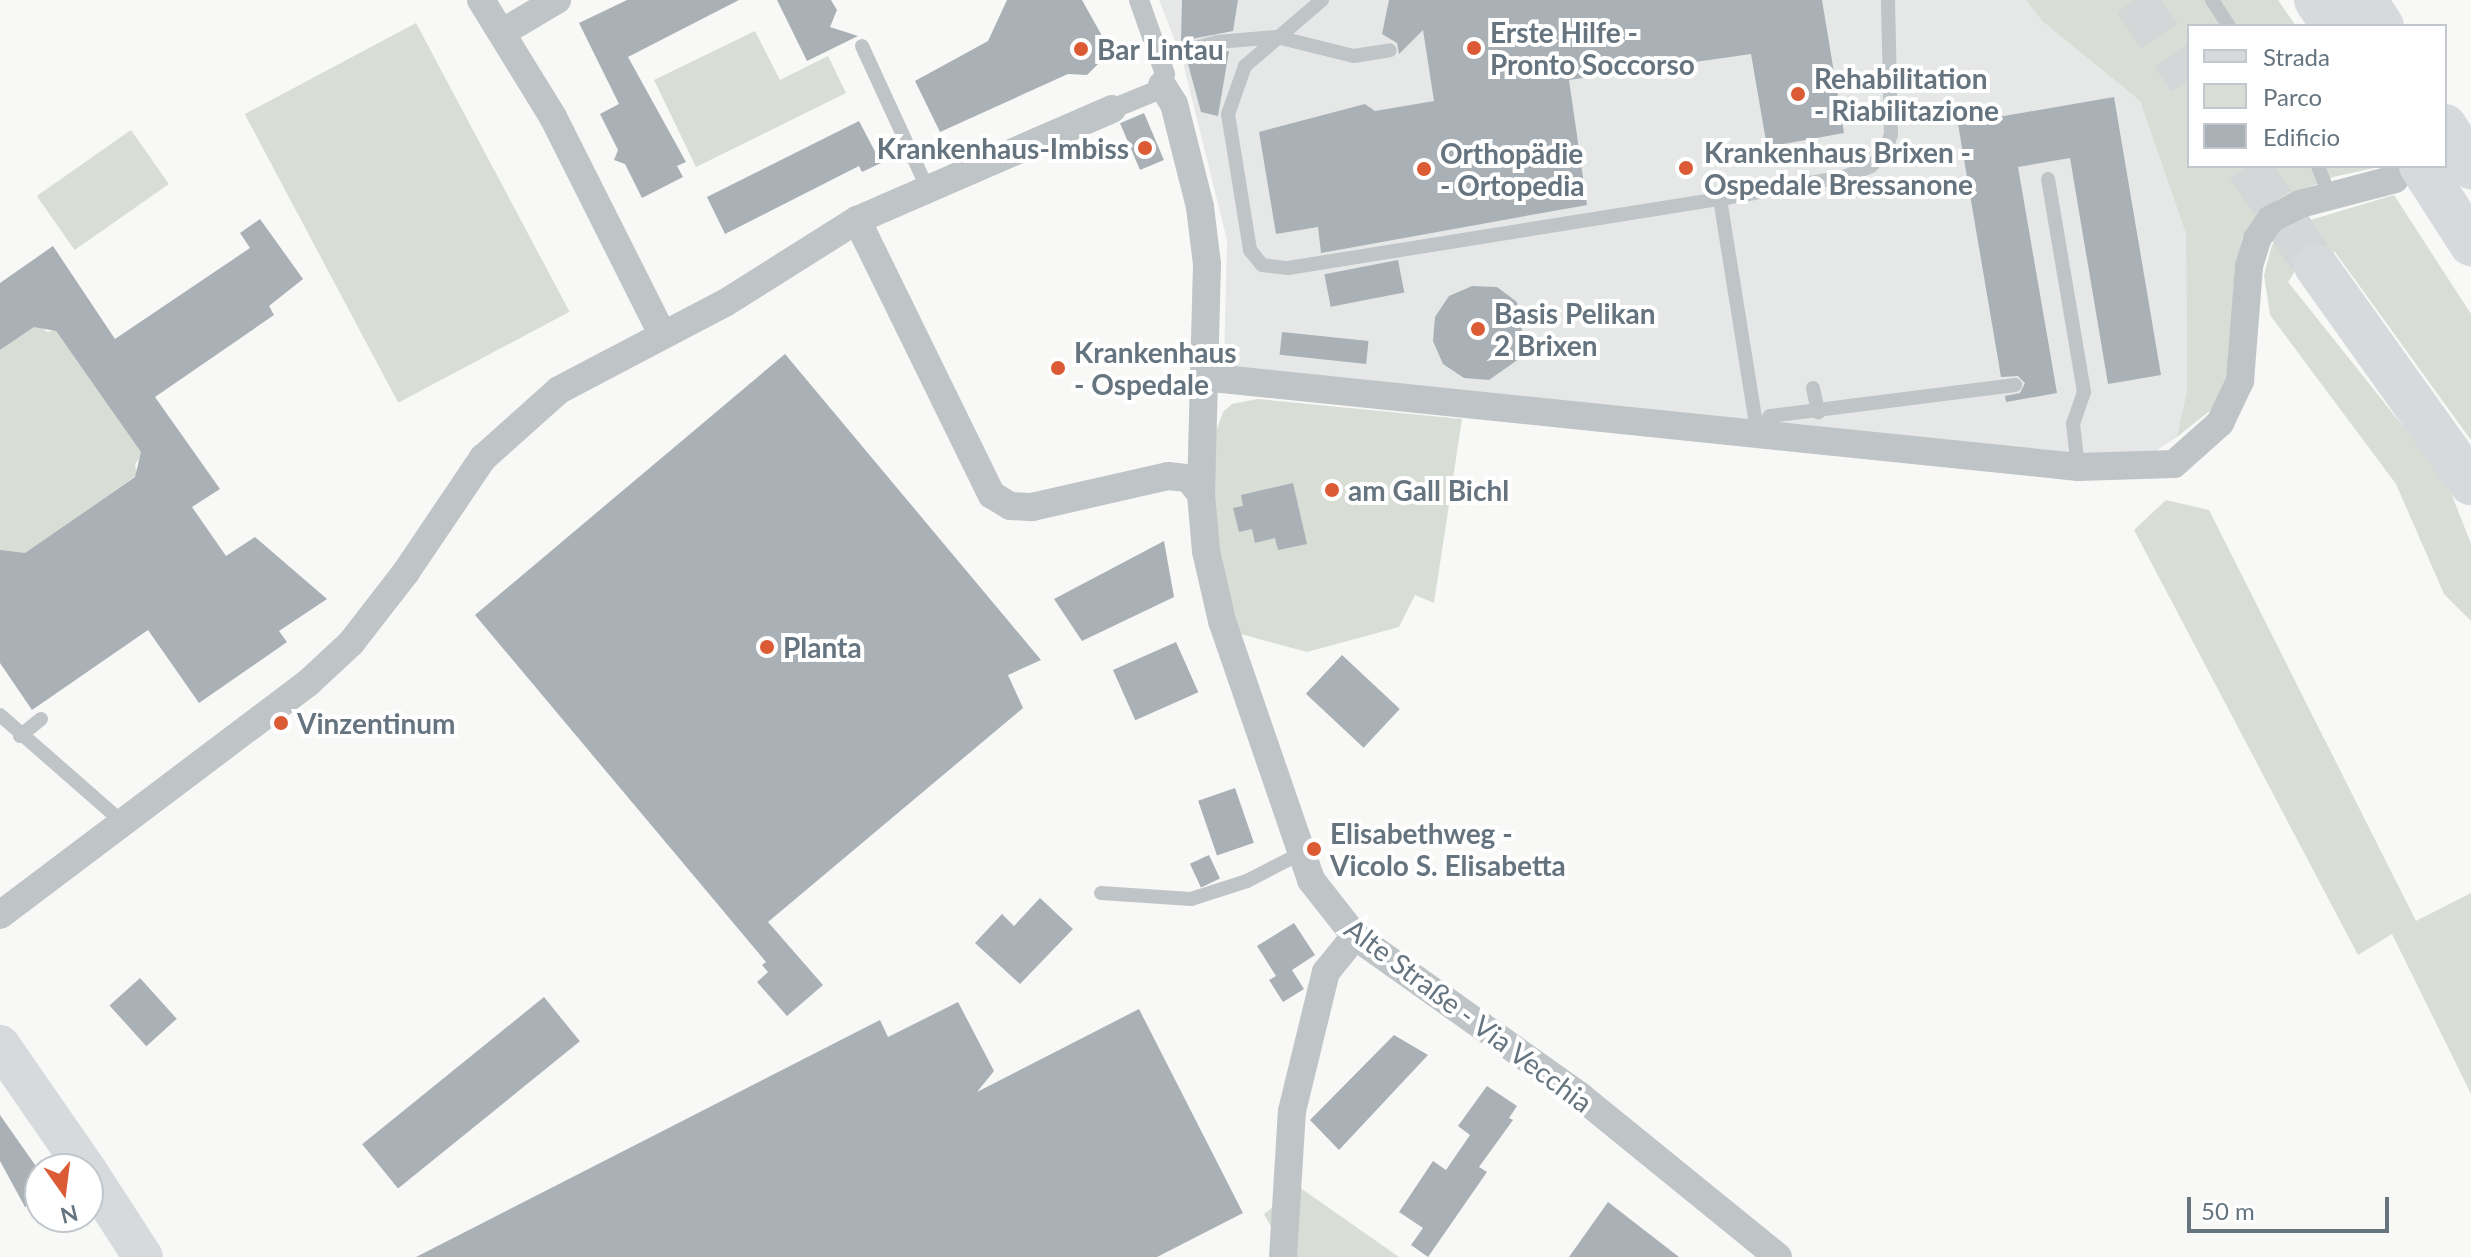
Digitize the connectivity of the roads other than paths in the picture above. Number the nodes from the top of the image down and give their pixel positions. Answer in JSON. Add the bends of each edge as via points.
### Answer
{"nodes":[{"id":1,"x":481,"y":0,"type":"edge"},
{"id":2,"x":557,"y":0,"type":"edge"},
{"id":3,"x":1139,"y":0,"type":"edge"},
{"id":4,"x":1322,"y":0,"type":"edge"},
{"id":5,"x":1888,"y":0,"type":"edge"},
{"id":6,"x":2212,"y":0,"type":"edge"},
{"id":7,"x":2316,"y":0,"type":"edge"},
{"id":8,"x":2365,"y":0,"type":"edge"},
{"id":9,"x":2228,"y":24,"type":"edge"},
{"id":10,"x":2332,"y":24,"type":"edge"},
{"id":11,"x":2381,"y":24,"type":"edge"},
{"id":12,"x":503,"y":32,"type":"junction"},
{"id":13,"x":1277,"y":37,"type":"junction"},
{"id":14,"x":862,"y":46,"type":"dead end"},
{"id":15,"x":1390,"y":50,"type":"dead end"},
{"id":16,"x":1161,"y":57,"type":"junction"},
{"id":17,"x":1162,"y":85,"type":"junction"},
{"id":18,"x":1112,"y":109,"type":"joint"},
{"id":19,"x":2447,"y":129,"type":"edge"},
{"id":20,"x":2471,"y":167,"type":"edge"},
{"id":21,"x":2319,"y":168,"type":"edge"},
{"id":22,"x":2408,"y":172,"type":"edge"},
{"id":23,"x":2048,"y":179,"type":"dead end"},
{"id":24,"x":927,"y":187,"type":"junction"},
{"id":25,"x":2329,"y":195,"type":"junction"},
{"id":26,"x":1720,"y":199,"type":"junction"},
{"id":27,"x":857,"y":220,"type":"junction"},
{"id":28,"x":2463,"y":231,"type":"edge"},
{"id":29,"x":2316,"y":266,"type":"tunnel mouth"},
{"id":30,"x":662,"y":334,"type":"junction"},
{"id":31,"x":1203,"y":377,"type":"junction"},
{"id":32,"x":2015,"y":385,"type":"dead end"},
{"id":33,"x":1813,"y":388,"type":"dead end"},
{"id":34,"x":1818,"y":412,"type":"junction"},
{"id":35,"x":1758,"y":435,"type":"junction"},
{"id":36,"x":2078,"y":467,"type":"junction"},
{"id":37,"x":2471,"y":483,"type":"edge"},
{"id":38,"x":1201,"y":494,"type":"junction"},
{"id":39,"x":0,"y":715,"type":"edge"},
{"id":40,"x":41,"y":719,"type":"dead end"},
{"id":41,"x":20,"y":736,"type":"junction"},
{"id":42,"x":120,"y":820,"type":"junction"},
{"id":43,"x":1299,"y":854,"type":"junction"},
{"id":44,"x":1101,"y":893,"type":"dead end"},
{"id":45,"x":0,"y":915,"type":"edge"},
{"id":46,"x":1355,"y":936,"type":"junction"},
{"id":47,"x":0,"y":1045,"type":"edge"},
{"id":48,"x":75,"y":1153,"type":"edge"},
{"id":49,"x":104,"y":1197,"type":"edge"},
{"id":50,"x":143,"y":1257,"type":"edge"},
{"id":51,"x":1283,"y":1257,"type":"edge"},
{"id":52,"x":1778,"y":1257,"type":"edge"}],
"edges":[{"from":1,"to":12,"type":"street"},
{"from":2,"to":12,"type":"street"},
{"from":3,"to":16,"type":"street"},
{"from":4,"to":13,"type":"lane"},
{"from":5,"to":26,"type":"lane","via":[[1891,134],[1886,151],[1871,166],[1844,177]]},
{"from":6,"to":9,"type":"lane"},
{"from":7,"to":10,"type":"main road"},
{"from":8,"to":11,"type":"main road"},
{"from":12,"to":30,"type":"street","via":[[553,117]]},
{"from":13,"to":15,"type":"lane","via":[[1354,56]]},
{"from":13,"to":16,"type":"lane","via":[[1217,42]]},
{"from":13,"to":26,"type":"lane","via":[[1245,66],[1228,114],[1250,250],[1262,265],[1288,268]]},
{"from":14,"to":24,"type":"lane"},
{"from":16,"to":17,"type":"street"},
{"from":17,"to":18,"type":"street"},
{"from":17,"to":31,"type":"street","name":"Alte Straße - Via Vecchia","via":[[1174,104],[1200,207],[1207,264]]},
{"from":18,"to":24,"type":"street"},
{"from":19,"to":20,"type":"main road"},
{"from":21,"to":25,"type":"lane"},
{"from":22,"to":25,"type":"street"},
{"from":22,"to":28,"type":"main road"},
{"from":23,"to":36,"type":"lane","via":[[2084,392],[2073,424]]},
{"from":24,"to":27,"type":"street"},
{"from":25,"to":36,"type":"street","via":[[2271,219],[2257,239],[2249,266],[2240,381],[2212,433],[2174,464]]},
{"from":26,"to":35,"type":"lane","via":[[1723,265]]},
{"from":27,"to":30,"type":"street","via":[[725,303]]},
{"from":27,"to":38,"type":"street","via":[[992,495],[1010,506],[1032,507],[1168,476],[1188,478]]},
{"from":29,"to":37,"type":"main road"},
{"from":30,"to":42,"type":"street","via":[[559,390],[504,439],[483,458],[351,643],[308,683]]},
{"from":31,"to":35,"type":"street"},
{"from":31,"to":38,"type":"street","name":"Alte Straße - Via Vecchia"},
{"from":32,"to":34,"type":"lane"},
{"from":33,"to":34,"type":"lane"},
{"from":34,"to":35,"type":"lane","via":[[1770,416]]},
{"from":35,"to":36,"type":"street"},
{"from":38,"to":43,"type":"street","name":"Alte Straße - Via Vecchia","via":[[1206,551],[1222,621]]},
{"from":39,"to":41,"type":"lane"},
{"from":40,"to":41,"type":"lane"},
{"from":41,"to":42,"type":"lane"},
{"from":42,"to":45,"type":"street"},
{"from":43,"to":44,"type":"lane","via":[[1247,881],[1191,899]]},
{"from":43,"to":46,"type":"street","name":"Alte Straße - Via Vecchia","via":[[1322,901]]},
{"from":46,"to":51,"type":"street","via":[[1326,972],[1292,1111]]},
{"from":46,"to":52,"type":"street","name":"Alte Straße - Via Vecchia","via":[[1580,1096]]},
{"from":47,"to":48,"type":"main road"},
{"from":49,"to":50,"type":"main road"}]}
